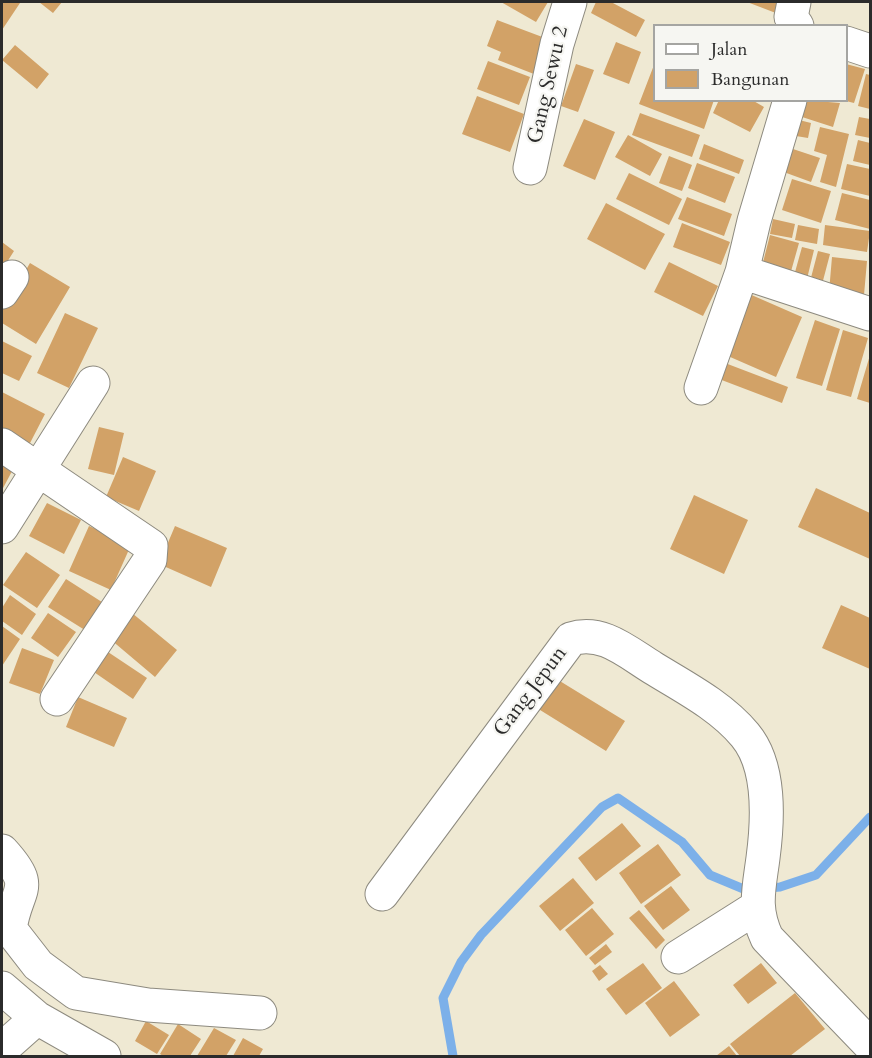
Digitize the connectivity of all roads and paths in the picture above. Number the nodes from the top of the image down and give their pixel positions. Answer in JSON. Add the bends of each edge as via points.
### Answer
{"nodes":[{"id":1,"x":570,"y":2,"type":"edge"},
{"id":2,"x":794,"y":2,"type":"edge"},
{"id":3,"x":796,"y":24,"type":"edge"},
{"id":4,"x":848,"y":44,"type":"edge"},
{"id":5,"x":870,"y":51,"type":"edge"},
{"id":6,"x":789,"y":102,"type":"edge"},
{"id":7,"x":530,"y":168,"type":"dead end"},
{"id":8,"x":742,"y":272,"type":"junction"},
{"id":9,"x":870,"y":314,"type":"edge"},
{"id":10,"x":93,"y":383,"type":"dead end"},
{"id":11,"x":701,"y":388,"type":"dead end"},
{"id":12,"x":2,"y":445,"type":"edge"},
{"id":13,"x":38,"y":469,"type":"junction"},
{"id":14,"x":2,"y":527,"type":"edge"},
{"id":15,"x":57,"y":699,"type":"dead end"},
{"id":16,"x":2,"y":850,"type":"edge"},
{"id":17,"x":382,"y":894,"type":"dead end"},
{"id":18,"x":757,"y":904,"type":"junction"},
{"id":19,"x":678,"y":957,"type":"dead end"},
{"id":20,"x":2,"y":988,"type":"edge"},
{"id":21,"x":260,"y":1013,"type":"dead end"},
{"id":22,"x":37,"y":1018,"type":"junction"},
{"id":23,"x":870,"y":1045,"type":"edge"},
{"id":24,"x":2,"y":1049,"type":"edge"},
{"id":25,"x":104,"y":1056,"type":"edge"}],
"edges":[{"from":1,"to":7,"type":"street","name":"Gang Sewu 2"},
{"from":2,"to":3,"type":"street","via":[[791,17]]},
{"from":4,"to":5,"type":"street"},
{"from":6,"to":8,"type":"street"},
{"from":8,"to":9,"type":"street"},
{"from":8,"to":11,"type":"street"},
{"from":10,"to":13,"type":"street"},
{"from":12,"to":13,"type":"street"},
{"from":13,"to":14,"type":"street"},
{"from":13,"to":15,"type":"street","via":[[152,549],[150,560]]},
{"from":16,"to":21,"type":"street","via":[[18,869],[23,887],[10,929],[38,965],[76,993],[148,1005]]},
{"from":17,"to":18,"type":"street","name":"Gang Jepun","via":[[571,639],[586,634],[606,639],[683,686],[746,736],[763,773],[764,854]]},
{"from":18,"to":19,"type":"street"},
{"from":18,"to":23,"type":"street","via":[[767,938]]},
{"from":20,"to":22,"type":"street"},
{"from":22,"to":24,"type":"street"},
{"from":22,"to":25,"type":"street"}]}
